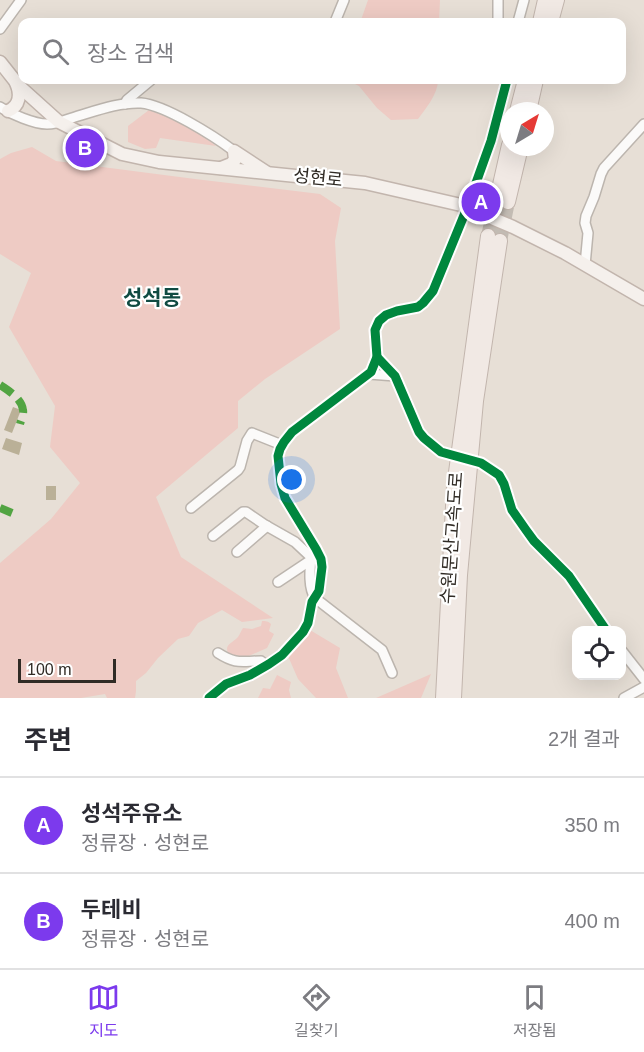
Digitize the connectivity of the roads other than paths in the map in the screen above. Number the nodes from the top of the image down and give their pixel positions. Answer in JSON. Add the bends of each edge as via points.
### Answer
{"nodes":[{"id":1,"x":21,"y":0,"type":"edge"},
{"id":2,"x":344,"y":0,"type":"edge"},
{"id":3,"x":498,"y":0,"type":"edge"},
{"id":4,"x":524,"y":0,"type":"edge"},
{"id":5,"x":545,"y":0,"type":"edge"},
{"id":6,"x":557,"y":0,"type":"edge"},
{"id":7,"x":337,"y":18,"type":"edge"},
{"id":8,"x":498,"y":18,"type":"edge"},
{"id":9,"x":519,"y":18,"type":"edge"},
{"id":10,"x":541,"y":18,"type":"edge"},
{"id":11,"x":552,"y":18,"type":"edge"},
{"id":12,"x":0,"y":29,"type":"edge"},
{"id":13,"x":0,"y":62,"type":"edge"},
{"id":14,"x":14,"y":80,"type":"junction"},
{"id":15,"x":146,"y":84,"type":"edge"},
{"id":16,"x":506,"y":84,"type":"edge"},
{"id":17,"x":524,"y":84,"type":"edge"},
{"id":18,"x":535,"y":84,"type":"edge"},
{"id":19,"x":519,"y":102,"type":"edge"},
{"id":20,"x":531,"y":102,"type":"edge"},
{"id":21,"x":125,"y":104,"type":"junction"},
{"id":22,"x":4,"y":109,"type":"edge"},
{"id":23,"x":60,"y":122,"type":"junction"},
{"id":24,"x":644,"y":124,"type":"edge"},
{"id":25,"x":234,"y":151,"type":"junction"},
{"id":26,"x":508,"y":156,"type":"edge"},
{"id":27,"x":517,"y":156,"type":"edge"},
{"id":28,"x":219,"y":169,"type":"junction"},
{"id":29,"x":270,"y":174,"type":"junction"},
{"id":30,"x":467,"y":208,"type":"junction"},
{"id":31,"x":585,"y":265,"type":"junction"},
{"id":32,"x":644,"y":299,"type":"edge"},
{"id":33,"x":377,"y":357,"type":"junction"},
{"id":34,"x":369,"y":374,"type":"junction"},
{"id":35,"x":395,"y":376,"type":"junction"},
{"id":36,"x":282,"y":445,"type":"junction"},
{"id":37,"x":441,"y":452,"type":"dead end"},
{"id":38,"x":481,"y":463,"type":"dead end"},
{"id":39,"x":191,"y":508,"type":"dead end"},
{"id":40,"x":267,"y":526,"type":"junction"},
{"id":41,"x":213,"y":536,"type":"dead end"},
{"id":42,"x":237,"y":552,"type":"dead end"},
{"id":43,"x":315,"y":558,"type":"junction"},
{"id":44,"x":278,"y":582,"type":"dead end"},
{"id":45,"x":315,"y":598,"type":"junction"},
{"id":46,"x":603,"y":626,"type":"edge"},
{"id":47,"x":218,"y":653,"type":"dead end"},
{"id":48,"x":626,"y":657,"type":"edge"},
{"id":49,"x":267,"y":666,"type":"junction"},
{"id":50,"x":392,"y":673,"type":"dead end"},
{"id":51,"x":644,"y":679,"type":"edge"},
{"id":52,"x":644,"y":687,"type":"edge"},
{"id":53,"x":209,"y":698,"type":"edge"},
{"id":54,"x":443,"y":698,"type":"edge"},
{"id":55,"x":454,"y":698,"type":"edge"},
{"id":56,"x":624,"y":698,"type":"edge"}],
"edges":[{"from":1,"to":12,"type":"street"},
{"from":2,"to":7,"type":"street"},
{"from":3,"to":8,"type":"street"},
{"from":4,"to":9,"type":"street"},
{"from":5,"to":10,"type":"highway"},
{"from":6,"to":11,"type":"highway"},
{"from":13,"to":14,"type":"main road","name":"성현로"},
{"from":14,"to":22,"type":"main road","via":[[19,99],[12,109]]},
{"from":14,"to":23,"type":"main road","name":"성현로"},
{"from":15,"to":21,"type":"street"},
{"from":16,"to":30,"type":"street"},
{"from":17,"to":19,"type":"highway"},
{"from":18,"to":20,"type":"highway"},
{"from":21,"to":23,"type":"street"},
{"from":21,"to":25,"type":"street","via":[[162,109]]},
{"from":22,"to":23,"type":"street","via":[[44,124]]},
{"from":23,"to":28,"type":"main road","name":"성현로","via":[[122,154]]},
{"from":24,"to":31,"type":"street","via":[[601,174],[586,216]]},
{"from":25,"to":28,"type":"main road","via":[[235,160]]},
{"from":25,"to":29,"type":"main road"},
{"from":26,"to":27,"type":"highway","via":[[502,200]]},
{"from":28,"to":29,"type":"main road","name":"성현로"},
{"from":29,"to":30,"type":"main road","name":"성현로","via":[[365,183]]},
{"from":30,"to":31,"type":"main road","name":"성현로"},
{"from":30,"to":33,"type":"street","via":[[429,296],[418,307],[386,315],[376,325]]},
{"from":31,"to":32,"type":"main road","name":"성현로"},
{"from":33,"to":34,"type":"street"},
{"from":33,"to":35,"type":"street"},
{"from":34,"to":35,"type":"street"},
{"from":34,"to":36,"type":"street","via":[[292,432]]},
{"from":35,"to":37,"type":"street","via":[[419,432]]},
{"from":36,"to":39,"type":"street","via":[[252,434],[238,470]]},
{"from":36,"to":43,"type":"street","via":[[278,456],[285,498]]},
{"from":38,"to":46,"type":"street","via":[[499,475],[512,510],[534,541],[569,576]]},
{"from":40,"to":41,"type":"street","via":[[243,512]]},
{"from":40,"to":42,"type":"street"},
{"from":40,"to":43,"type":"street"},
{"from":43,"to":44,"type":"street"},
{"from":43,"to":45,"type":"street","via":[[322,567]]},
{"from":45,"to":49,"type":"street","via":[[303,632]]},
{"from":45,"to":50,"type":"street","via":[[382,650]]},
{"from":47,"to":49,"type":"street","via":[[239,663],[261,661]]},
{"from":48,"to":51,"type":"street"},
{"from":49,"to":53,"type":"street","via":[[226,684]]},
{"from":52,"to":56,"type":"street"},
{"from":54,"to":55,"type":"highway","name":"수원문산고속도로","via":[[454,487],[494,238],[460,575]]}]}
